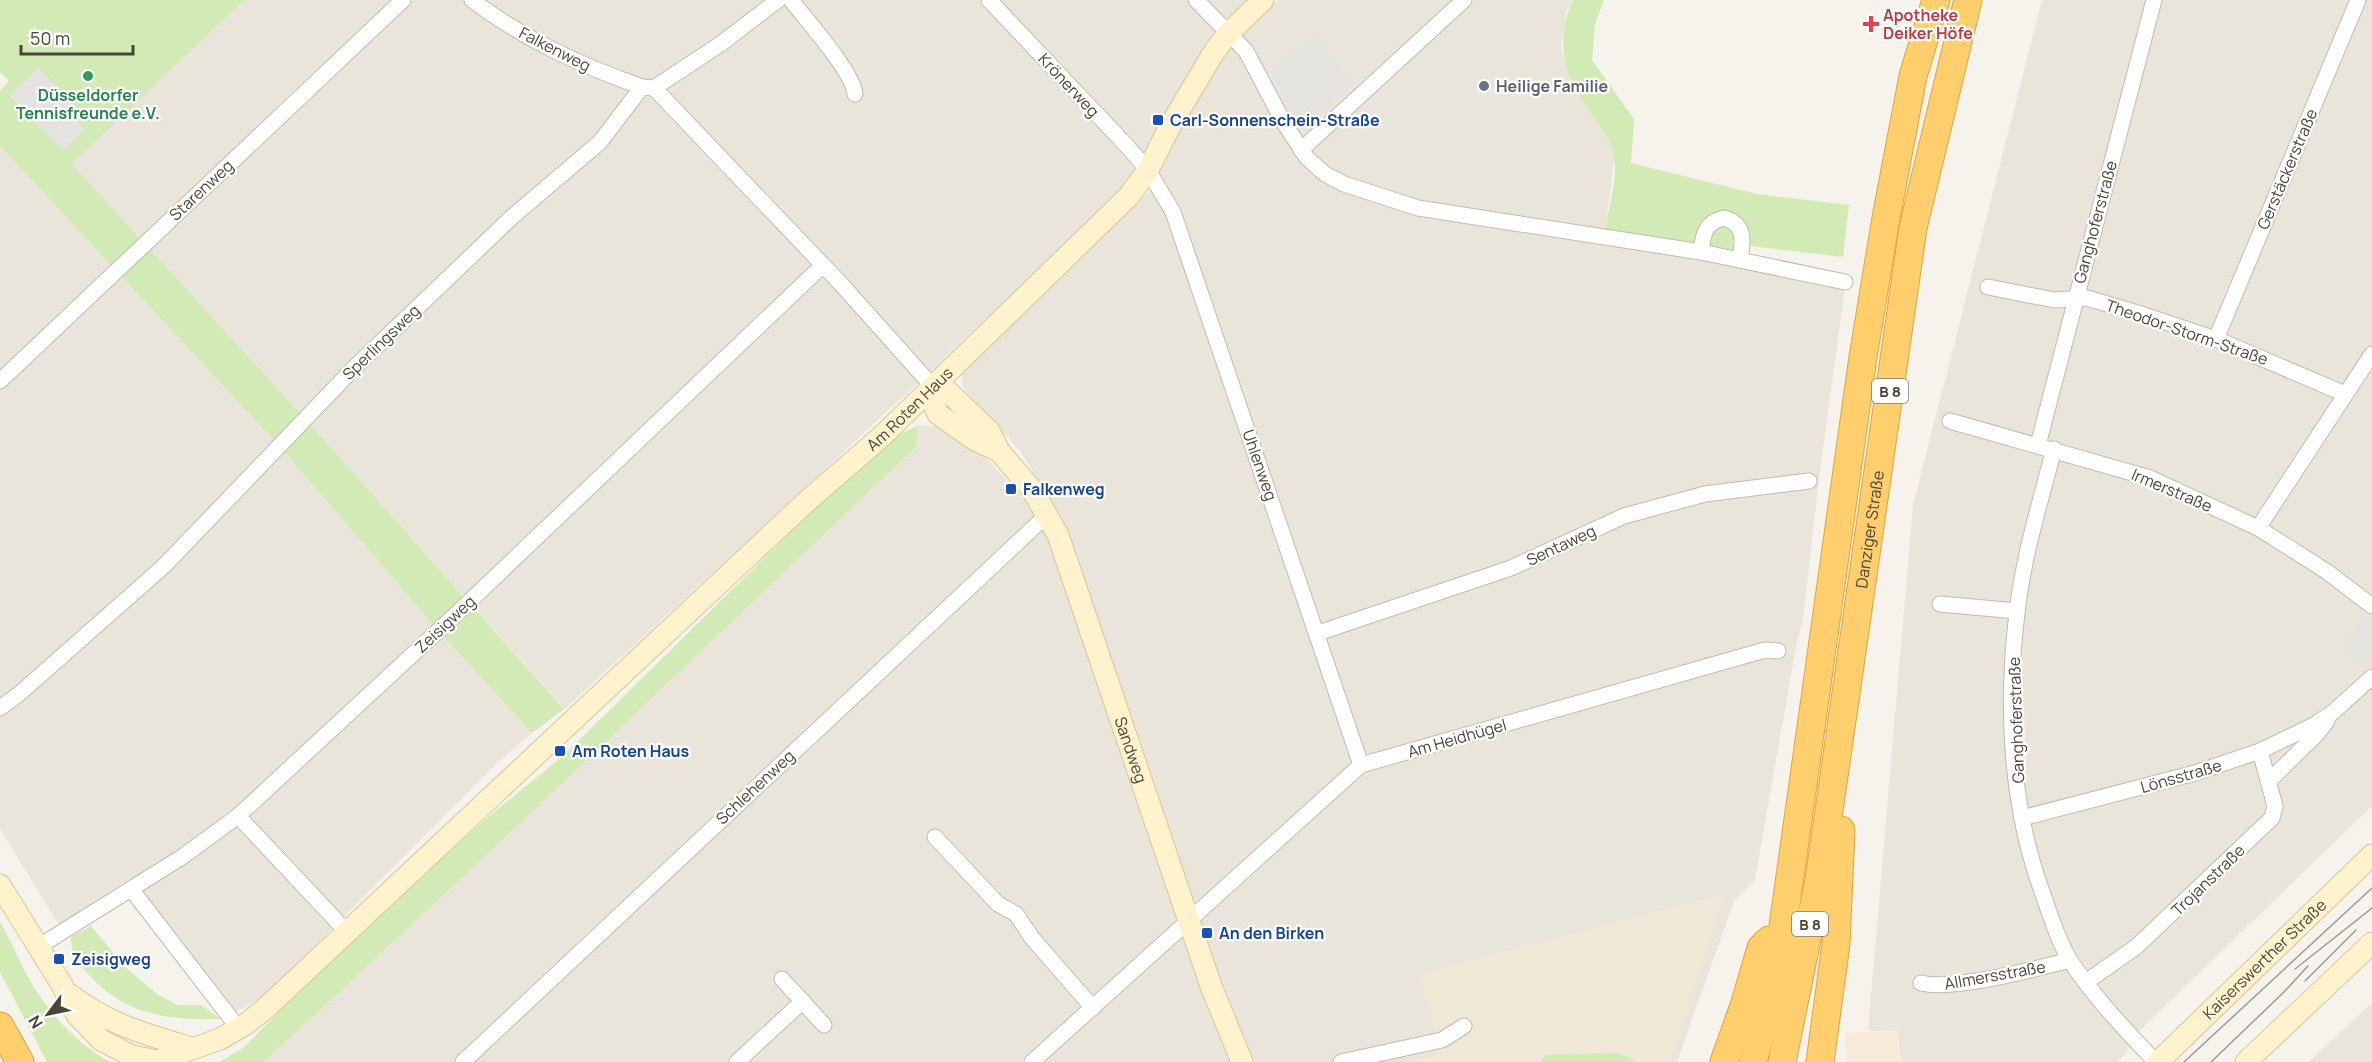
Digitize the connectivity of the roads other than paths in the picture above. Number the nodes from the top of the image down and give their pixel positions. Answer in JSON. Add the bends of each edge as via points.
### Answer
{"nodes":[{"id":1,"x":403,"y":0,"type":"edge"},
{"id":2,"x":472,"y":0,"type":"edge"},
{"id":3,"x":778,"y":0,"type":"edge"},
{"id":4,"x":791,"y":0,"type":"edge"},
{"id":5,"x":989,"y":0,"type":"edge"},
{"id":6,"x":1196,"y":0,"type":"edge"},
{"id":7,"x":1263,"y":0,"type":"edge"},
{"id":8,"x":1464,"y":0,"type":"edge"},
{"id":9,"x":1920,"y":0,"type":"edge"},
{"id":10,"x":1936,"y":0,"type":"edge"},
{"id":11,"x":1968,"y":0,"type":"edge"},
{"id":12,"x":2154,"y":0,"type":"edge"},
{"id":13,"x":2358,"y":0,"type":"edge"},
{"id":14,"x":1228,"y":34,"type":"junction"},
{"id":15,"x":1913,"y":76,"type":"junction"},
{"id":16,"x":648,"y":87,"type":"junction"},
{"id":17,"x":855,"y":94,"type":"dead end"},
{"id":18,"x":1301,"y":150,"type":"junction"},
{"id":19,"x":1148,"y":170,"type":"junction"},
{"id":20,"x":1701,"y":252,"type":"junction"},
{"id":21,"x":1740,"y":261,"type":"junction"},
{"id":22,"x":823,"y":265,"type":"junction"},
{"id":23,"x":1845,"y":282,"type":"dead end"},
{"id":24,"x":1988,"y":287,"type":"dead end"},
{"id":25,"x":2075,"y":299,"type":"junction"},
{"id":26,"x":2216,"y":339,"type":"junction"},
{"id":27,"x":2372,"y":354,"type":"edge"},
{"id":28,"x":0,"y":381,"type":"edge"},
{"id":29,"x":933,"y":387,"type":"junction"},
{"id":30,"x":2345,"y":394,"type":"junction"},
{"id":31,"x":938,"y":414,"type":"junction"},
{"id":32,"x":1950,"y":421,"type":"dead end"},
{"id":33,"x":882,"y":436,"type":"junction"},
{"id":34,"x":2038,"y":445,"type":"junction"},
{"id":35,"x":2054,"y":449,"type":"junction"},
{"id":36,"x":999,"y":451,"type":"junction"},
{"id":37,"x":1809,"y":481,"type":"dead end"},
{"id":38,"x":1048,"y":514,"type":"junction"},
{"id":39,"x":2258,"y":528,"type":"junction"},
{"id":40,"x":1940,"y":604,"type":"dead end"},
{"id":41,"x":2372,"y":606,"type":"edge"},
{"id":42,"x":2017,"y":611,"type":"junction"},
{"id":43,"x":1318,"y":633,"type":"junction"},
{"id":44,"x":1778,"y":651,"type":"dead end"},
{"id":45,"x":2372,"y":677,"type":"edge"},
{"id":46,"x":0,"y":708,"type":"edge"},
{"id":47,"x":2332,"y":714,"type":"junction"},
{"id":48,"x":2260,"y":751,"type":"junction"},
{"id":49,"x":1361,"y":765,"type":"junction"},
{"id":50,"x":2269,"y":781,"type":"junction"},
{"id":51,"x":1833,"y":786,"type":"junction"},
{"id":52,"x":238,"y":816,"type":"junction"},
{"id":53,"x":2022,"y":818,"type":"junction"},
{"id":54,"x":935,"y":837,"type":"dead end"},
{"id":55,"x":2372,"y":855,"type":"edge"},
{"id":56,"x":0,"y":885,"type":"edge"},
{"id":57,"x":131,"y":889,"type":"junction"},
{"id":58,"x":1189,"y":922,"type":"junction"},
{"id":59,"x":1783,"y":926,"type":"junction"},
{"id":60,"x":347,"y":932,"type":"junction"},
{"id":61,"x":2372,"y":943,"type":"edge"},
{"id":62,"x":38,"y":947,"type":"junction"},
{"id":63,"x":2070,"y":960,"type":"junction"},
{"id":64,"x":782,"y":979,"type":"dead end"},
{"id":65,"x":2086,"y":982,"type":"junction"},
{"id":66,"x":1921,"y":983,"type":"dead end"},
{"id":67,"x":65,"y":991,"type":"junction"},
{"id":68,"x":803,"y":1001,"type":"junction"},
{"id":69,"x":1093,"y":1008,"type":"junction"},
{"id":70,"x":824,"y":1024,"type":"dead end"},
{"id":71,"x":0,"y":1026,"type":"edge"},
{"id":72,"x":1464,"y":1026,"type":"dead end"},
{"id":73,"x":239,"y":1029,"type":"junction"},
{"id":74,"x":192,"y":1048,"type":"junction"},
{"id":75,"x":2266,"y":1054,"type":"edge"},
{"id":76,"x":158,"y":1061,"type":"edge"},
{"id":77,"x":20,"y":1062,"type":"edge"},
{"id":78,"x":463,"y":1062,"type":"edge"},
{"id":79,"x":737,"y":1062,"type":"edge"},
{"id":80,"x":1032,"y":1062,"type":"edge"},
{"id":81,"x":1242,"y":1062,"type":"edge"},
{"id":82,"x":1341,"y":1062,"type":"edge"},
{"id":83,"x":1724,"y":1062,"type":"edge"},
{"id":84,"x":1753,"y":1062,"type":"edge"},
{"id":85,"x":1782,"y":1062,"type":"edge"},
{"id":86,"x":1820,"y":1062,"type":"edge"},
{"id":87,"x":2157,"y":1062,"type":"edge"},
{"id":88,"x":2246,"y":1062,"type":"edge"}],
"edges":[{"from":1,"to":28,"type":"street","name":"Starenweg"},
{"from":2,"to":16,"type":"street","name":"Falkenweg","via":[[562,56]]},
{"from":3,"to":16,"type":"street","name":"Sperlingsweg","via":[[722,43]]},
{"from":4,"to":17,"type":"street","via":[[854,84]]},
{"from":5,"to":19,"type":"street","name":"Krönerweg"},
{"from":6,"to":14,"type":"street"},
{"from":7,"to":14,"type":"street","name":"Am Roten Haus"},
{"from":8,"to":18,"type":"street"},
{"from":9,"to":15,"type":"highway"},
{"from":10,"to":15,"type":"highway","name":"Danziger Straße","number":"B 8"},
{"from":11,"to":51,"type":"highway","name":"Danziger Straße","number":"B 8","via":[[1913,228]]},
{"from":12,"to":25,"type":"street","name":"Ganghoferstraße"},
{"from":13,"to":26,"type":"street","name":"Gerstäckerstraße"},
{"from":14,"to":18,"type":"street","via":[[1246,51]]},
{"from":14,"to":19,"type":"street","name":"Am Roten Haus","via":[[1190,90]]},
{"from":15,"to":59,"type":"highway","name":"Danziger Straße","number":"B 8","via":[[1863,357]]},
{"from":16,"to":22,"type":"street","name":"Falkenweg"},
{"from":16,"to":46,"type":"street","name":"Sperlingsweg","via":[[600,142],[512,217],[354,368],[164,566]]},
{"from":18,"to":20,"type":"street","via":[[1315,167],[1335,180],[1418,208]]},
{"from":19,"to":29,"type":"street","name":"Am Roten Haus","via":[[1129,196]]},
{"from":19,"to":43,"type":"street","name":"Uhlenweg","via":[[1173,212]]},
{"from":20,"to":21,"type":"street"},
{"from":20,"to":21,"type":"street","via":[[1711,222],[1733,220],[1742,232]]},
{"from":21,"to":23,"type":"street"},
{"from":22,"to":29,"type":"street","name":"Falkenweg"},
{"from":22,"to":52,"type":"street","name":"Zeisigweg"},
{"from":24,"to":25,"type":"street","name":"Theodor-Storm-Straße","via":[[2054,300]]},
{"from":25,"to":26,"type":"street","name":"Theodor-Storm-Straße","via":[[2087,298]]},
{"from":25,"to":34,"type":"street","name":"Ganghoferstraße"},
{"from":26,"to":30,"type":"street","name":"Theodor-Storm-Straße"},
{"from":27,"to":30,"type":"street"},
{"from":29,"to":31,"type":"street"},
{"from":29,"to":33,"type":"street","name":"Am Roten Haus"},
{"from":29,"to":36,"type":"street","name":"Sandweg","via":[[989,431]]},
{"from":30,"to":39,"type":"street"},
{"from":31,"to":33,"type":"street","via":[[924,417],[897,435]]},
{"from":31,"to":36,"type":"street","name":"Sandweg","via":[[975,440]]},
{"from":32,"to":34,"type":"street","name":"Irmerstraße"},
{"from":33,"to":60,"type":"street","name":"Am Roten Haus","via":[[806,502]]},
{"from":34,"to":35,"type":"street","name":"Irmerstraße"},
{"from":35,"to":39,"type":"street","name":"Irmerstraße","via":[[2150,478]]},
{"from":35,"to":42,"type":"street","name":"Ganghoferstraße","via":[[2030,540]]},
{"from":36,"to":38,"type":"street","name":"Sandweg"},
{"from":37,"to":43,"type":"street","name":"Sentaweg","via":[[1705,494],[1624,516],[1510,568]]},
{"from":38,"to":58,"type":"street","name":"Sandweg"},
{"from":38,"to":78,"type":"street","name":"Schlehenweg"},
{"from":39,"to":41,"type":"street","name":"Irmerstraße"},
{"from":40,"to":42,"type":"street"},
{"from":42,"to":53,"type":"street","name":"Ganghoferstraße","via":[[2012,715],[2014,770]]},
{"from":43,"to":49,"type":"street","name":"Uhlenweg"},
{"from":44,"to":49,"type":"street","name":"Am Heidhügel","via":[[1765,650]]},
{"from":45,"to":47,"type":"street","name":"Lönsstraße"},
{"from":47,"to":48,"type":"street","name":"Lönsstraße"},
{"from":47,"to":50,"type":"street","name":"Lönsstraße"},
{"from":48,"to":50,"type":"street","name":"Trojanstraße"},
{"from":48,"to":53,"type":"street","name":"Lönsstraße","via":[[2195,773]]},
{"from":49,"to":58,"type":"street","name":"Am Heidhügel"},
{"from":50,"to":65,"type":"street","name":"Trojanstraße","via":[[2275,806],[2272,818],[2136,947]]},
{"from":51,"to":85,"type":"highway","name":"Danziger Straße","number":"B 8","via":[[1819,880]]},
{"from":51,"to":86,"type":"highway","via":[[1841,819],[1840,885],[1833,976]]},
{"from":52,"to":57,"type":"street","name":"Zeisigweg"},
{"from":52,"to":60,"type":"street"},
{"from":53,"to":63,"type":"street","name":"Ganghoferstraße","via":[[2034,869]]},
{"from":54,"to":69,"type":"street","via":[[998,904],[1016,914],[1032,939]]},
{"from":55,"to":87,"type":"street","name":"Kaiserswerther Straße"},
{"from":56,"to":62,"type":"street"},
{"from":57,"to":62,"type":"street","name":"Zeisigweg"},
{"from":57,"to":73,"type":"street"},
{"from":58,"to":69,"type":"street"},
{"from":58,"to":81,"type":"street","name":"Sandweg","via":[[1210,986]]},
{"from":59,"to":83,"type":"highway","via":[[1761,948]]},
{"from":59,"to":84,"type":"highway","name":"Danziger Straße","number":"B 8"},
{"from":60,"to":73,"type":"street","name":"Am Roten Haus"},
{"from":61,"to":75,"type":"street"},
{"from":62,"to":67,"type":"street"},
{"from":63,"to":65,"type":"street","name":"Ganghoferstraße"},
{"from":63,"to":66,"type":"street","name":"Allmersstraße","via":[[1934,986]]},
{"from":64,"to":68,"type":"street"},
{"from":65,"to":87,"type":"street","name":"Ganghoferstraße"},
{"from":67,"to":74,"type":"street","via":[[94,1013],[138,1033]]},
{"from":67,"to":76,"type":"street","via":[[76,1016],[101,1040],[132,1056]]},
{"from":68,"to":70,"type":"street"},
{"from":68,"to":79,"type":"street"},
{"from":69,"to":80,"type":"street"},
{"from":71,"to":77,"type":"highway"},
{"from":72,"to":82,"type":"street","via":[[1442,1040]]},
{"from":73,"to":74,"type":"street","name":"Am Roten Haus"},
{"from":74,"to":76,"type":"street","name":"Am Roten Haus"},
{"from":75,"to":88,"type":"street"}]}
